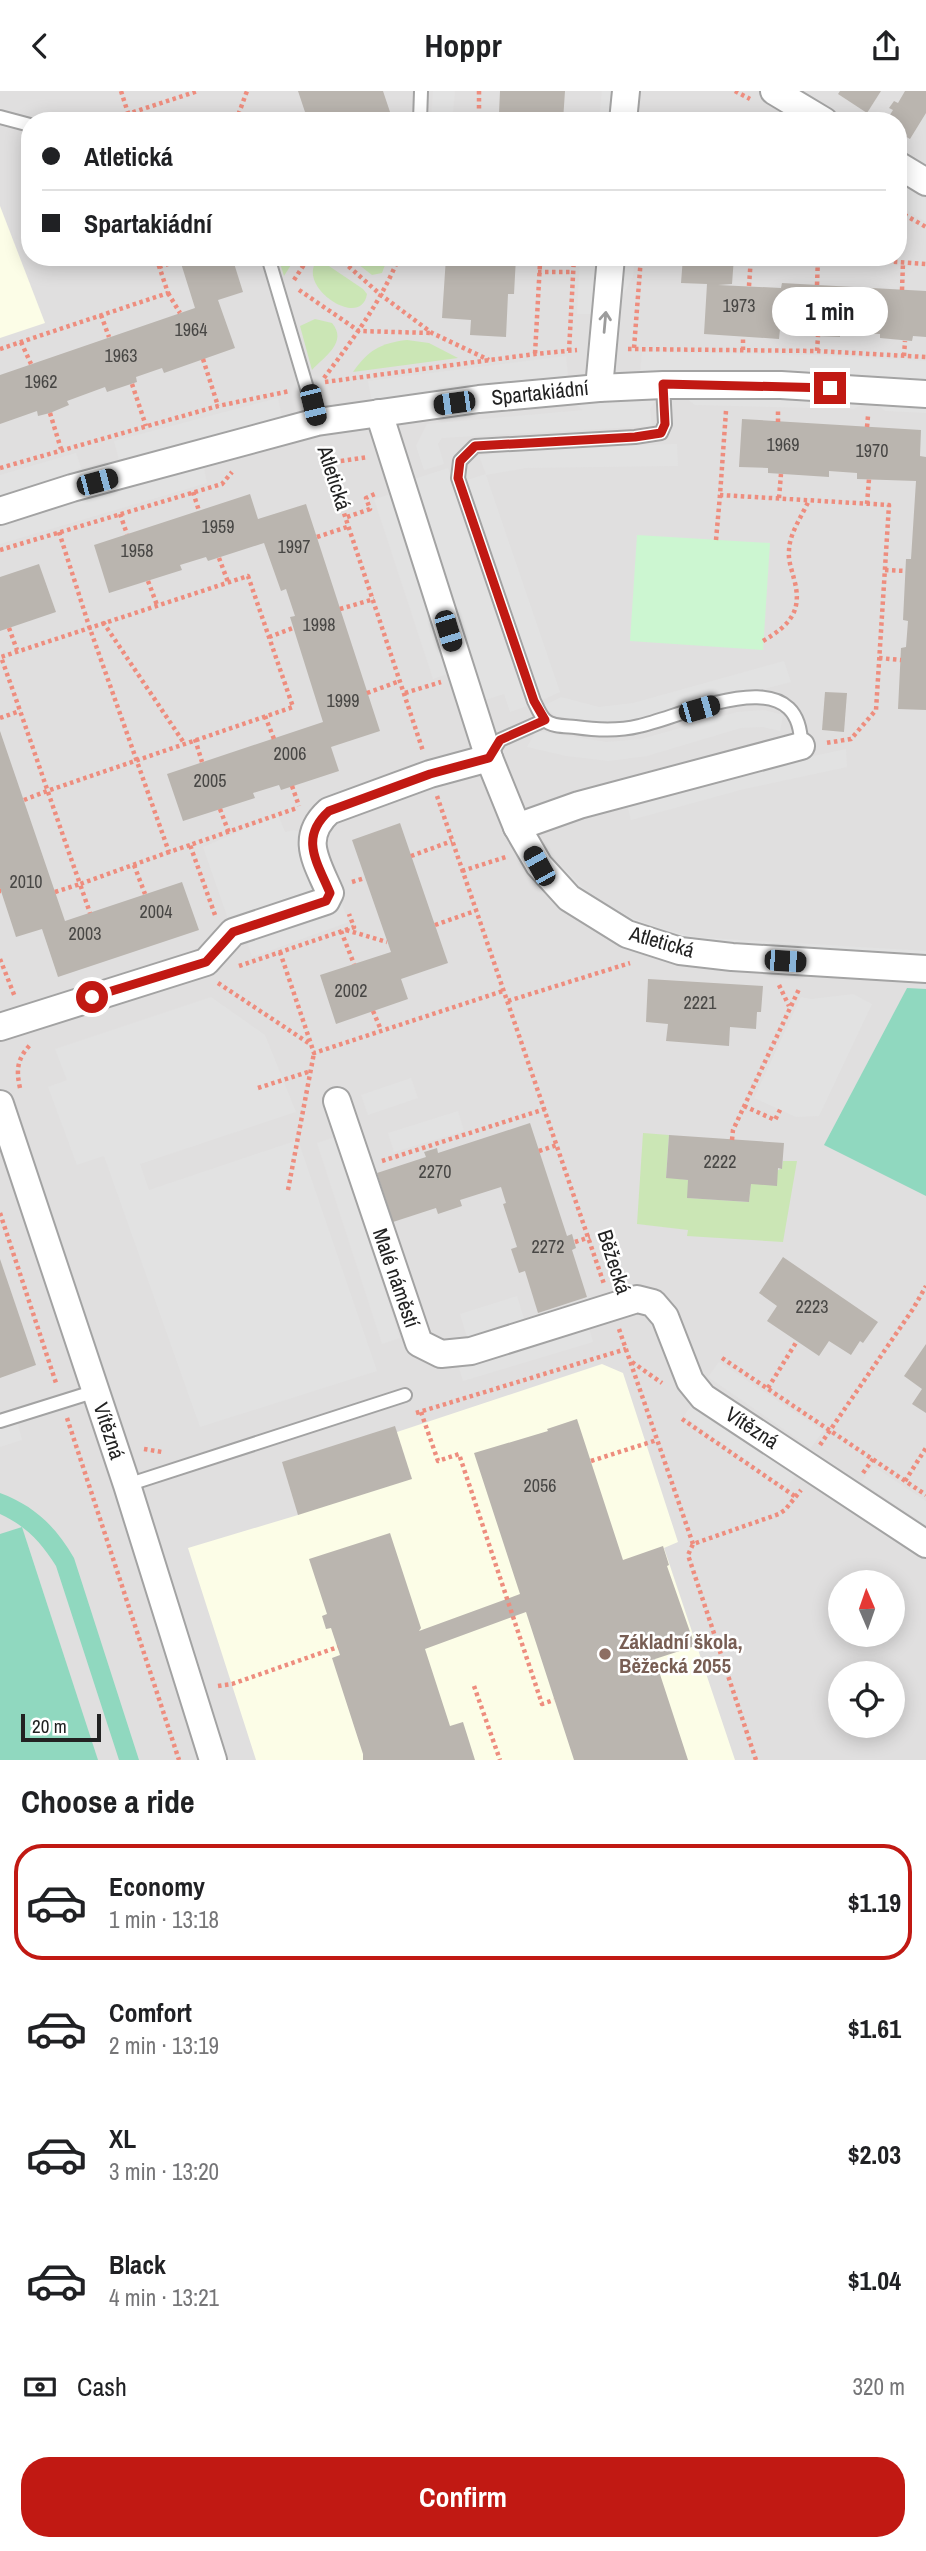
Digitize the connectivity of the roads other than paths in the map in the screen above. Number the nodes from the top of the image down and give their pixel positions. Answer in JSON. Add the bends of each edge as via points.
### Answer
{"nodes":[{"id":1,"x":421,"y":91,"type":"edge"},
{"id":2,"x":626,"y":91,"type":"edge"},
{"id":3,"x":774,"y":91,"type":"edge"},
{"id":4,"x":420,"y":112,"type":"edge"},
{"id":5,"x":625,"y":112,"type":"edge"},
{"id":6,"x":809,"y":112,"type":"edge"},
{"id":7,"x":0,"y":117,"type":"edge"},
{"id":8,"x":21,"y":123,"type":"edge"},
{"id":9,"x":907,"y":170,"type":"edge"},
{"id":10,"x":926,"y":182,"type":"edge"},
{"id":11,"x":271,"y":266,"type":"edge"},
{"id":12,"x":610,"y":266,"type":"edge"},
{"id":13,"x":663,"y":384,"type":"junction"},
{"id":14,"x":599,"y":388,"type":"junction"},
{"id":15,"x":926,"y":394,"type":"edge"},
{"id":16,"x":379,"y":413,"type":"junction"},
{"id":17,"x":317,"y":422,"type":"junction"},
{"id":18,"x":0,"y":511,"type":"edge"},
{"id":19,"x":545,"y":720,"type":"junction"},
{"id":20,"x":801,"y":746,"type":"joint"},
{"id":21,"x":489,"y":758,"type":"junction"},
{"id":22,"x":523,"y":838,"type":"junction"},
{"id":23,"x":926,"y":969,"type":"edge"},
{"id":24,"x":0,"y":1027,"type":"edge"},
{"id":25,"x":337,"y":1101,"type":"dead end"},
{"id":26,"x":0,"y":1104,"type":"edge"},
{"id":27,"x":611,"y":1306,"type":"joint"},
{"id":28,"x":96,"y":1391,"type":"junction"},
{"id":29,"x":405,"y":1395,"type":"dead end"},
{"id":30,"x":0,"y":1421,"type":"edge"},
{"id":31,"x":127,"y":1485,"type":"junction"},
{"id":32,"x":926,"y":1543,"type":"edge"},
{"id":33,"x":213,"y":1760,"type":"edge"}],
"edges":[{"from":1,"to":4,"type":"lane"},
{"from":2,"to":5,"type":"street"},
{"from":3,"to":6,"type":"street"},
{"from":7,"to":8,"type":"lane"},
{"from":9,"to":10,"type":"street"},
{"from":11,"to":17,"type":"lane","via":[[315,385]]},
{"from":14,"to":12,"type":"street","one_way":true},
{"from":13,"to":14,"type":"street","name":"Spartakiádní"},
{"from":13,"to":15,"type":"street","name":"Spartakiádní"},
{"from":13,"to":19,"type":"lane","via":[[665,424],[661,433],[475,446],[460,461],[458,478],[534,701]]},
{"from":14,"to":16,"type":"street","name":"Spartakiádní"},
{"from":16,"to":17,"type":"street","name":"Spartakiádní"},
{"from":16,"to":21,"type":"street","name":"Atletická"},
{"from":17,"to":18,"type":"street","name":"Spartakiádní"},
{"from":19,"to":20,"type":"lane","via":[[596,730],[637,727],[740,697],[770,697],[789,709],[801,728]]},
{"from":19,"to":21,"type":"lane","via":[[500,740]]},
{"from":20,"to":22,"type":"street","via":[[579,805]]},
{"from":21,"to":22,"type":"street","name":"Atletická"},
{"from":21,"to":24,"type":"street","via":[[329,811],[313,830],[312,848],[330,893],[326,901],[233,932],[206,962]]},
{"from":22,"to":23,"type":"street","name":"Atletická","via":[[539,866],[569,898],[627,934],[653,943],[732,957]]},
{"from":25,"to":27,"type":"street","name":"Malé náměstí","via":[[419,1343],[442,1354],[471,1351]]},
{"from":26,"to":28,"type":"street","name":"Vítězná"},
{"from":27,"to":32,"type":"street","name":"Vítězná","via":[[637,1299],[653,1303],[665,1317],[690,1381],[703,1397]]},
{"from":28,"to":30,"type":"lane"},
{"from":28,"to":31,"type":"street","name":"Vítězná"},
{"from":29,"to":31,"type":"lane"},
{"from":31,"to":33,"type":"street","name":"Vítězná"}]}
